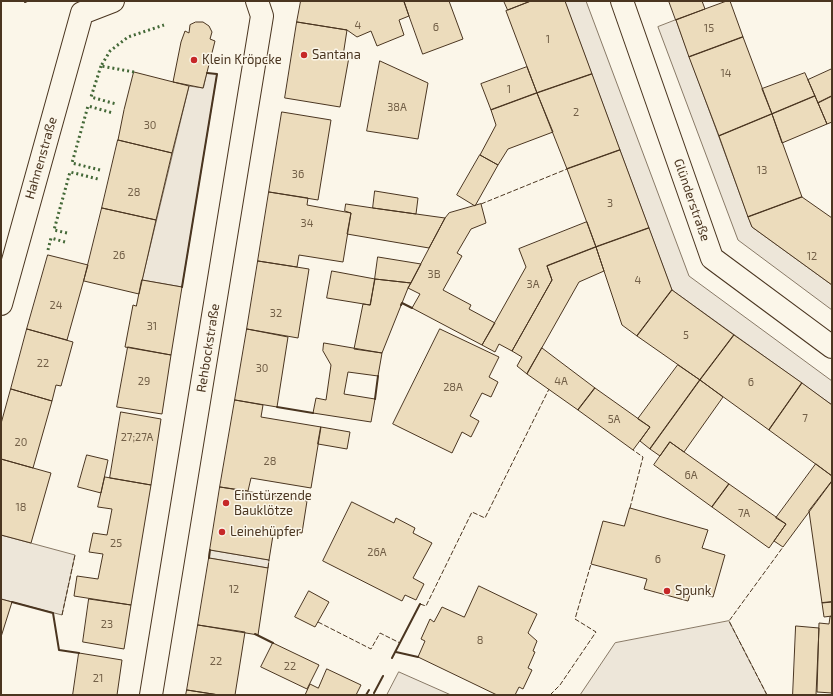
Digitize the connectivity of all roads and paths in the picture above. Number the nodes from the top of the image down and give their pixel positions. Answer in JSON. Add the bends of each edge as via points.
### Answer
{"nodes":[{"id":1,"x":113,"y":1,"type":"edge"},
{"id":2,"x":256,"y":1,"type":"edge"},
{"id":3,"x":622,"y":1,"type":"edge"},
{"id":4,"x":7,"y":259,"type":"edge"},
{"id":5,"x":1,"y":304,"type":"edge"},
{"id":6,"x":832,"y":347,"type":"edge"},
{"id":7,"x":150,"y":695,"type":"edge"}],
"edges":[{"from":1,"to":4,"type":"street","name":"Hahnenstraße","via":[[82,13]]},
{"from":2,"to":7,"type":"street","name":"Rehbockstraße","via":[[262,16]]},
{"from":3,"to":6,"type":"street","name":"Glünderstraße","via":[[712,258]]},
{"from":4,"to":5,"type":"street","name":"Hahnenstraße"}]}
